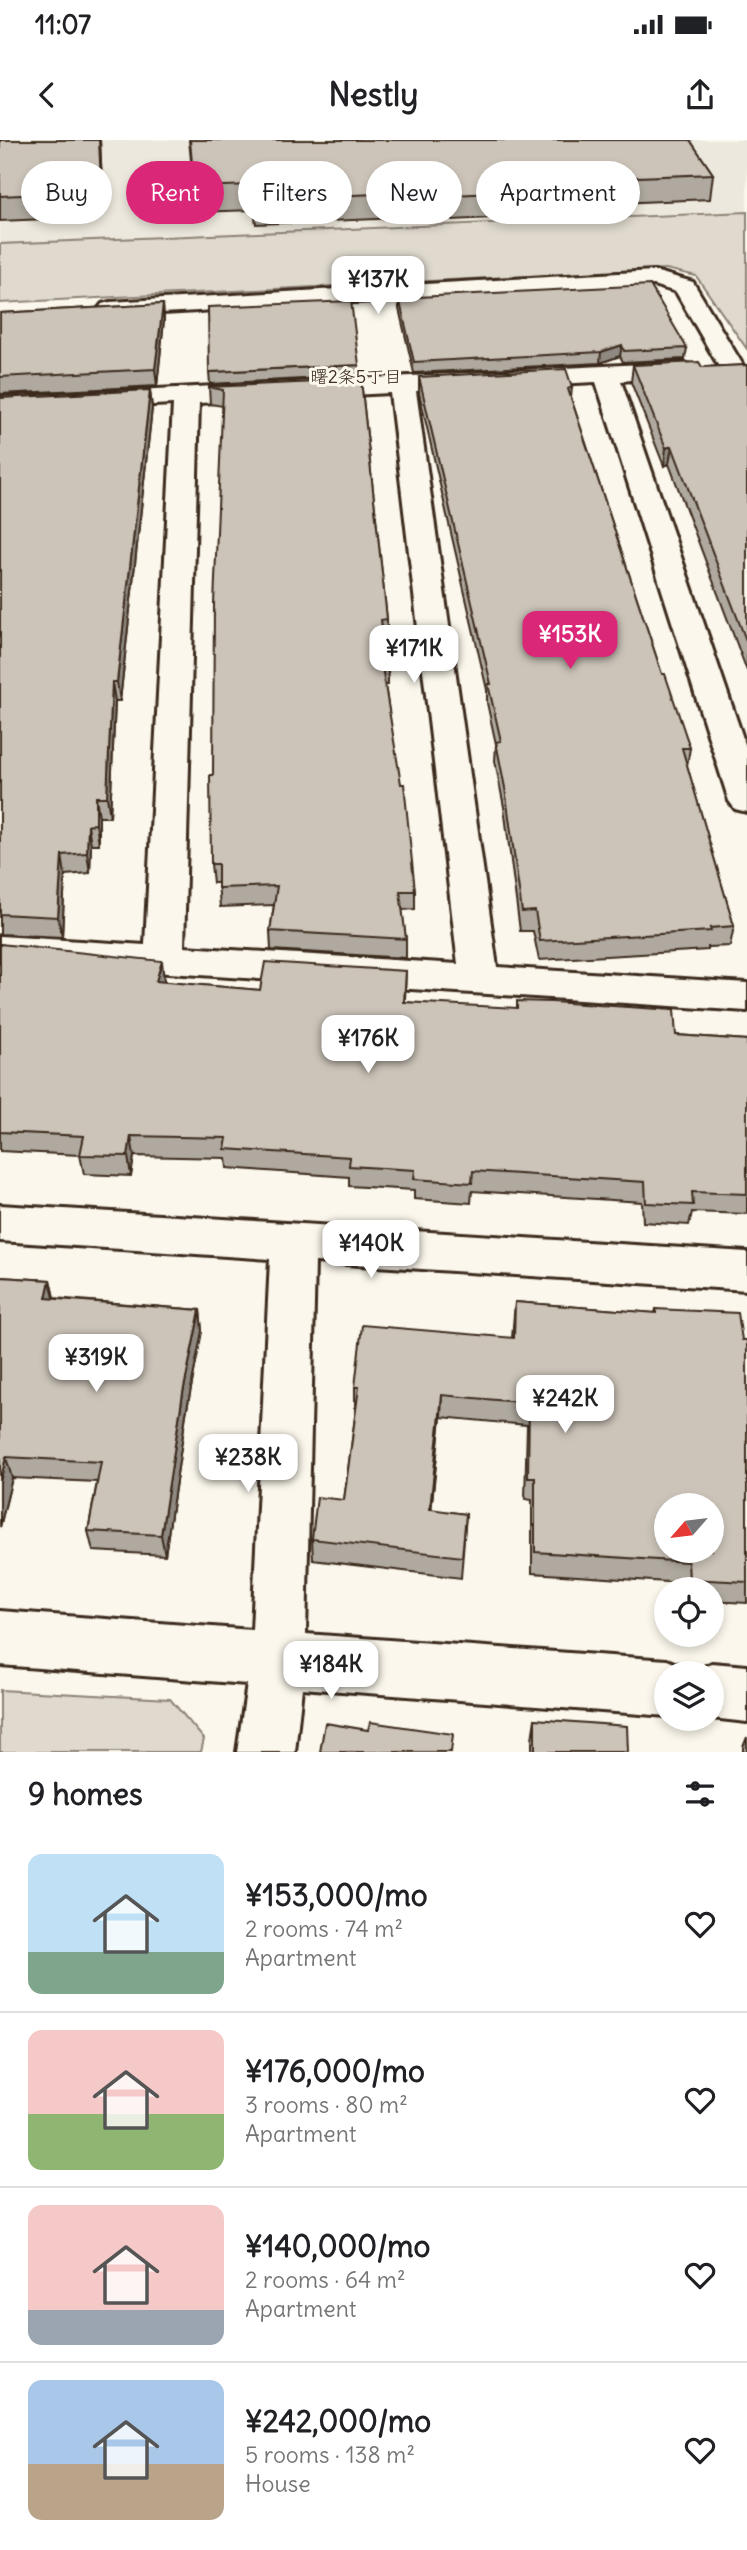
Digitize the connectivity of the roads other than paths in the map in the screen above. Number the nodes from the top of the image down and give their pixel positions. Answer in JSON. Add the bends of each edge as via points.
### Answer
{"nodes":[{"id":1,"x":83,"y":310,"type":"edge"},
{"id":2,"x":739,"y":366,"type":"edge"},
{"id":3,"x":606,"y":374,"type":"junction"},
{"id":4,"x":401,"y":384,"type":"junction"},
{"id":5,"x":186,"y":395,"type":"junction"},
{"id":6,"x":0,"y":405,"type":"edge"},
{"id":7,"x":747,"y":801,"type":"edge"},
{"id":8,"x":0,"y":949,"type":"edge"},
{"id":9,"x":164,"y":959,"type":"junction"},
{"id":10,"x":479,"y":980,"type":"junction"},
{"id":11,"x":747,"y":997,"type":"edge"},
{"id":12,"x":0,"y":1223,"type":"edge"},
{"id":13,"x":293,"y":1242,"type":"junction"},
{"id":14,"x":747,"y":1270,"type":"edge"},
{"id":15,"x":0,"y":1638,"type":"edge"},
{"id":16,"x":278,"y":1658,"type":"junction"},
{"id":17,"x":654,"y":1687,"type":"edge"},
{"id":18,"x":724,"y":1692,"type":"edge"},
{"id":19,"x":747,"y":1693,"type":"edge"},
{"id":20,"x":266,"y":1752,"type":"edge"}],
"edges":[{"from":1,"to":2,"type":"street","via":[[654,278],[685,287]]},
{"from":2,"to":3,"type":"street"},
{"from":3,"to":4,"type":"street"},
{"from":3,"to":7,"type":"street"},
{"from":4,"to":5,"type":"street"},
{"from":4,"to":10,"type":"street"},
{"from":5,"to":6,"type":"street"},
{"from":5,"to":9,"type":"street"},
{"from":8,"to":9,"type":"street"},
{"from":9,"to":10,"type":"street"},
{"from":10,"to":11,"type":"street"},
{"from":12,"to":13,"type":"street"},
{"from":13,"to":14,"type":"street"},
{"from":13,"to":16,"type":"street"},
{"from":15,"to":16,"type":"street"},
{"from":16,"to":17,"type":"street"},
{"from":16,"to":20,"type":"street"},
{"from":18,"to":19,"type":"street"}]}
